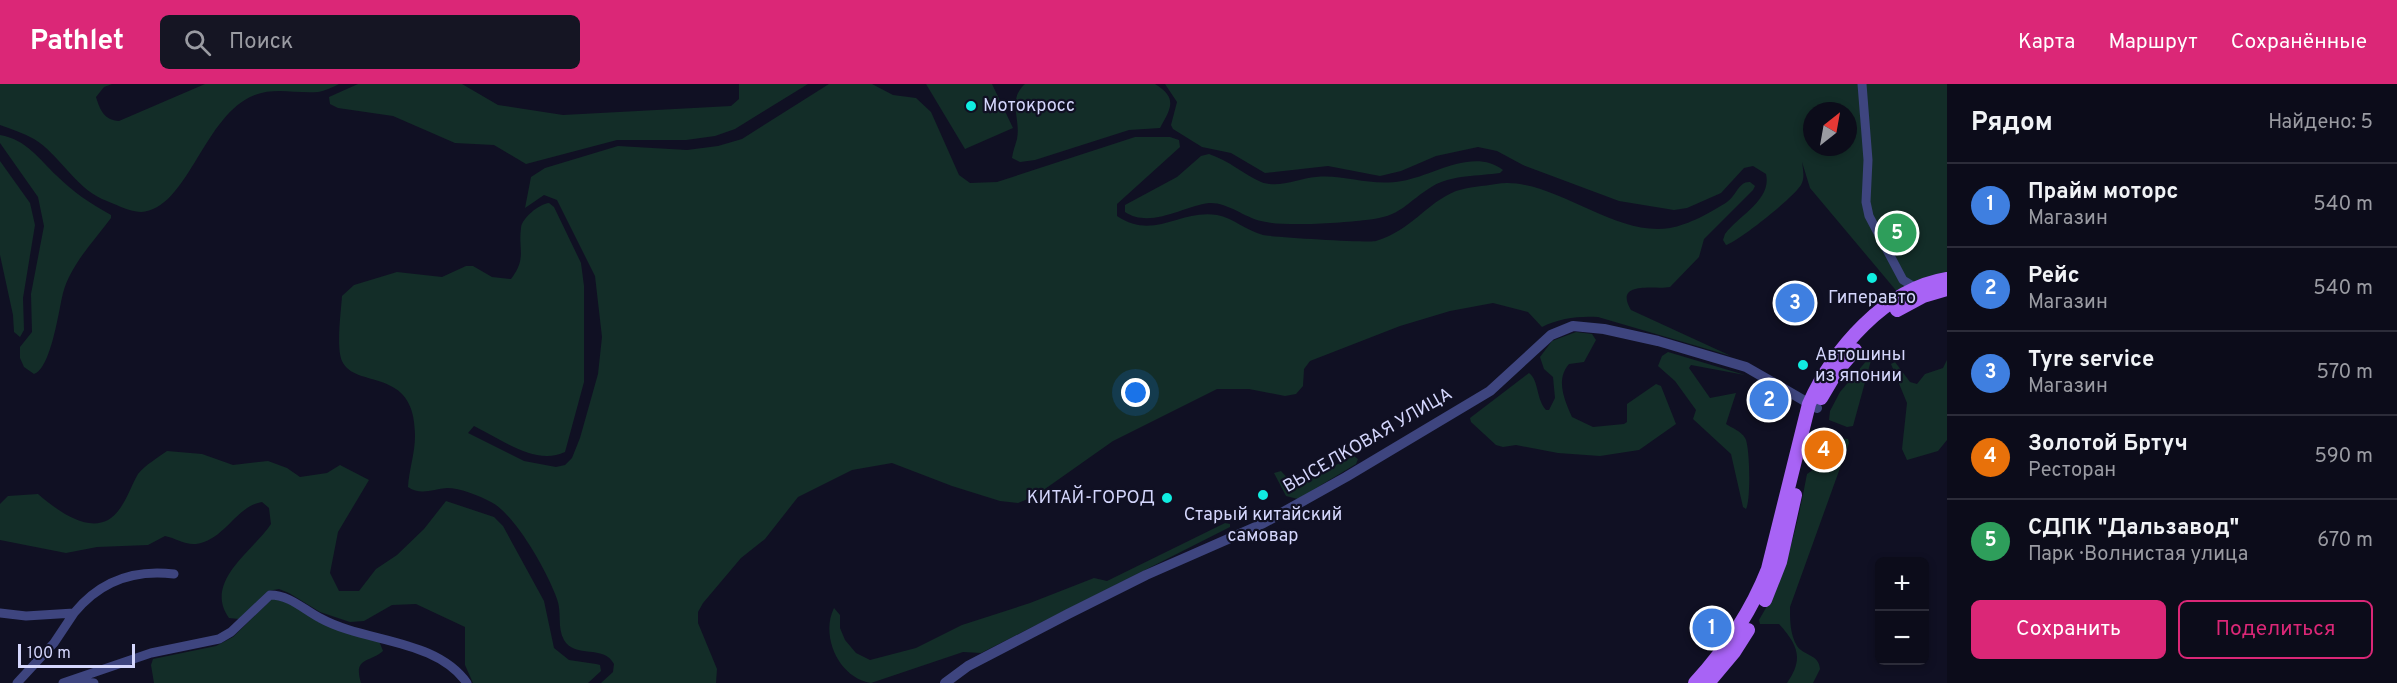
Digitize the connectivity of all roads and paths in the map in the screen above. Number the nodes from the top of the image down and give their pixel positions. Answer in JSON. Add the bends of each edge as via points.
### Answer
{"nodes":[{"id":1,"x":1862,"y":84,"type":"edge"},
{"id":2,"x":1947,"y":279,"type":"edge"},
{"id":3,"x":1916,"y":288,"type":"junction"},
{"id":4,"x":1947,"y":289,"type":"edge"},
{"id":5,"x":1813,"y":406,"type":"junction"},
{"id":6,"x":174,"y":574,"type":"dead end"},
{"id":7,"x":0,"y":613,"type":"edge"},
{"id":8,"x":74,"y":613,"type":"junction"},
{"id":9,"x":68,"y":682,"type":"edge"},
{"id":10,"x":17,"y":683,"type":"edge"},
{"id":11,"x":94,"y":683,"type":"edge"},
{"id":12,"x":467,"y":683,"type":"edge"},
{"id":13,"x":945,"y":683,"type":"edge"},
{"id":14,"x":1695,"y":683,"type":"edge"},
{"id":15,"x":1708,"y":683,"type":"edge"}],
"edges":[{"from":1,"to":3,"type":"street","via":[[1869,216],[1900,274]]},
{"from":2,"to":3,"type":"main road"},
{"from":3,"to":5,"type":"main road","via":[[1875,316],[1847,345],[1826,370]]},
{"from":4,"to":5,"type":"main road","via":[[1903,306],[1886,319],[1837,371]]},
{"from":5,"to":13,"type":"street","name":"ВЫСЕЛКОВАЯ УЛИЦА","via":[[1773,381],[1717,358],[1604,329],[1563,328],[1490,391],[1346,477],[1260,525],[1058,619],[968,666]]},
{"from":5,"to":14,"type":"main road","via":[[1760,590],[1728,644]]},
{"from":5,"to":15,"type":"main road","via":[[1773,583],[1734,652]]},
{"from":6,"to":8,"type":"street","via":[[148,571],[99,588]]},
{"from":7,"to":8,"type":"street"},
{"from":8,"to":10,"type":"street","via":[[54,643]]},
{"from":9,"to":11,"type":"street"},
{"from":9,"to":12,"type":"street","via":[[152,653],[219,639],[270,595],[280,595],[357,633],[400,643],[432,656],[459,673]]}]}
